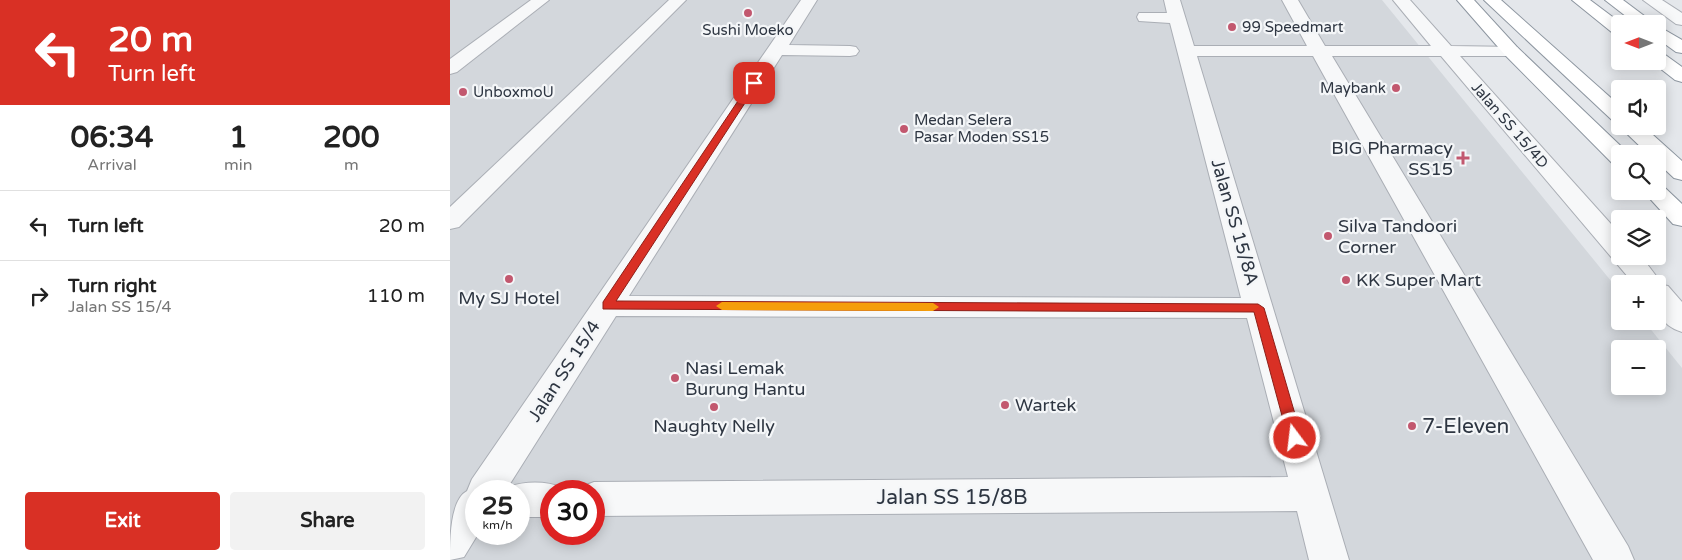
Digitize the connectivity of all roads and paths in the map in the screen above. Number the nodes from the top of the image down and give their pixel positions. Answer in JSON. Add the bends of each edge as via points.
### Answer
{"nodes":[{"id":1,"x":541,"y":0,"type":"edge"},
{"id":2,"x":678,"y":0,"type":"edge"},
{"id":3,"x":808,"y":0,"type":"edge"},
{"id":4,"x":1290,"y":0,"type":"edge"},
{"id":5,"x":1401,"y":0,"type":"edge"},
{"id":6,"x":1465,"y":0,"type":"edge"},
{"id":7,"x":1492,"y":0,"type":"edge"},
{"id":8,"x":1580,"y":0,"type":"edge"},
{"id":9,"x":1613,"y":0,"type":"edge"},
{"id":10,"x":1651,"y":0,"type":"edge"},
{"id":11,"x":1174,"y":9,"type":"edge"},
{"id":12,"x":1634,"y":15,"type":"edge"},
{"id":13,"x":1145,"y":18,"type":"dead end"},
{"id":14,"x":1682,"y":20,"type":"edge"},
{"id":15,"x":1611,"y":23,"type":"edge"},
{"id":16,"x":1666,"y":37,"type":"edge"},
{"id":17,"x":1682,"y":48,"type":"edge"},
{"id":18,"x":775,"y":50,"type":"junction"},
{"id":19,"x":850,"y":51,"type":"dead end"},
{"id":20,"x":1187,"y":51,"type":"junction"},
{"id":21,"x":1319,"y":51,"type":"junction"},
{"id":22,"x":1446,"y":51,"type":"junction"},
{"id":23,"x":1511,"y":51,"type":"junction"},
{"id":24,"x":1666,"y":64,"type":"edge"},
{"id":25,"x":450,"y":68,"type":"edge"},
{"id":26,"x":1682,"y":76,"type":"edge"},
{"id":27,"x":1611,"y":109,"type":"edge"},
{"id":28,"x":1640,"y":135,"type":"edge"},
{"id":29,"x":1611,"y":149,"type":"edge"},
{"id":30,"x":1682,"y":173,"type":"edge"},
{"id":31,"x":1664,"y":200,"type":"edge"},
{"id":32,"x":1682,"y":218,"type":"edge"},
{"id":33,"x":450,"y":221,"type":"edge"},
{"id":34,"x":1611,"y":240,"type":"edge"},
{"id":35,"x":1634,"y":265,"type":"edge"},
{"id":36,"x":1642,"y":275,"type":"edge"},
{"id":37,"x":1666,"y":302,"type":"edge"},
{"id":38,"x":607,"y":306,"type":"junction"},
{"id":39,"x":1258,"y":308,"type":"junction"},
{"id":40,"x":1682,"y":321,"type":"edge"},
{"id":41,"x":492,"y":480,"type":"edge"},
{"id":42,"x":1310,"y":494,"type":"junction"},
{"id":43,"x":605,"y":499,"type":"edge"},
{"id":44,"x":465,"y":522,"type":"edge"},
{"id":45,"x":450,"y":544,"type":"edge"},
{"id":46,"x":1329,"y":560,"type":"edge"},
{"id":47,"x":1614,"y":560,"type":"edge"}],
"edges":[{"from":1,"to":25,"type":"street"},
{"from":2,"to":33,"type":"street"},
{"from":3,"to":18,"type":"street","name":"Jalan SS 15/4"},
{"from":4,"to":21,"type":"street"},
{"from":5,"to":22,"type":"street","name":"Jalan SS 15/4D"},
{"from":6,"to":23,"type":"highway"},
{"from":7,"to":27,"type":"highway"},
{"from":8,"to":15,"type":"highway"},
{"from":9,"to":12,"type":"highway"},
{"from":10,"to":14,"type":"street"},
{"from":11,"to":13,"type":"street"},
{"from":11,"to":20,"type":"street","name":"Jalan SS 15/8A"},
{"from":16,"to":17,"type":"highway"},
{"from":18,"to":19,"type":"street"},
{"from":18,"to":38,"type":"street","name":"Jalan SS 15/4"},
{"from":20,"to":21,"type":"street"},
{"from":20,"to":39,"type":"street","name":"Jalan SS 15/8A"},
{"from":21,"to":22,"type":"street"},
{"from":21,"to":47,"type":"street"},
{"from":22,"to":23,"type":"street"},
{"from":22,"to":34,"type":"street","name":"Jalan SS 15/4D"},
{"from":23,"to":29,"type":"highway"},
{"from":24,"to":26,"type":"highway"},
{"from":28,"to":30,"type":"highway"},
{"from":31,"to":32,"type":"highway"},
{"from":35,"to":36,"type":"street"},
{"from":37,"to":40,"type":"street"},
{"from":38,"to":39,"type":"street"},
{"from":38,"to":41,"type":"street","name":"Jalan SS 15/4"},
{"from":39,"to":42,"type":"street","name":"Jalan SS 15/8A"},
{"from":42,"to":43,"type":"street","name":"Jalan SS 15/8B"},
{"from":42,"to":46,"type":"street","name":"Jalan SS 15/8A"},
{"from":44,"to":45,"type":"street"}]}
